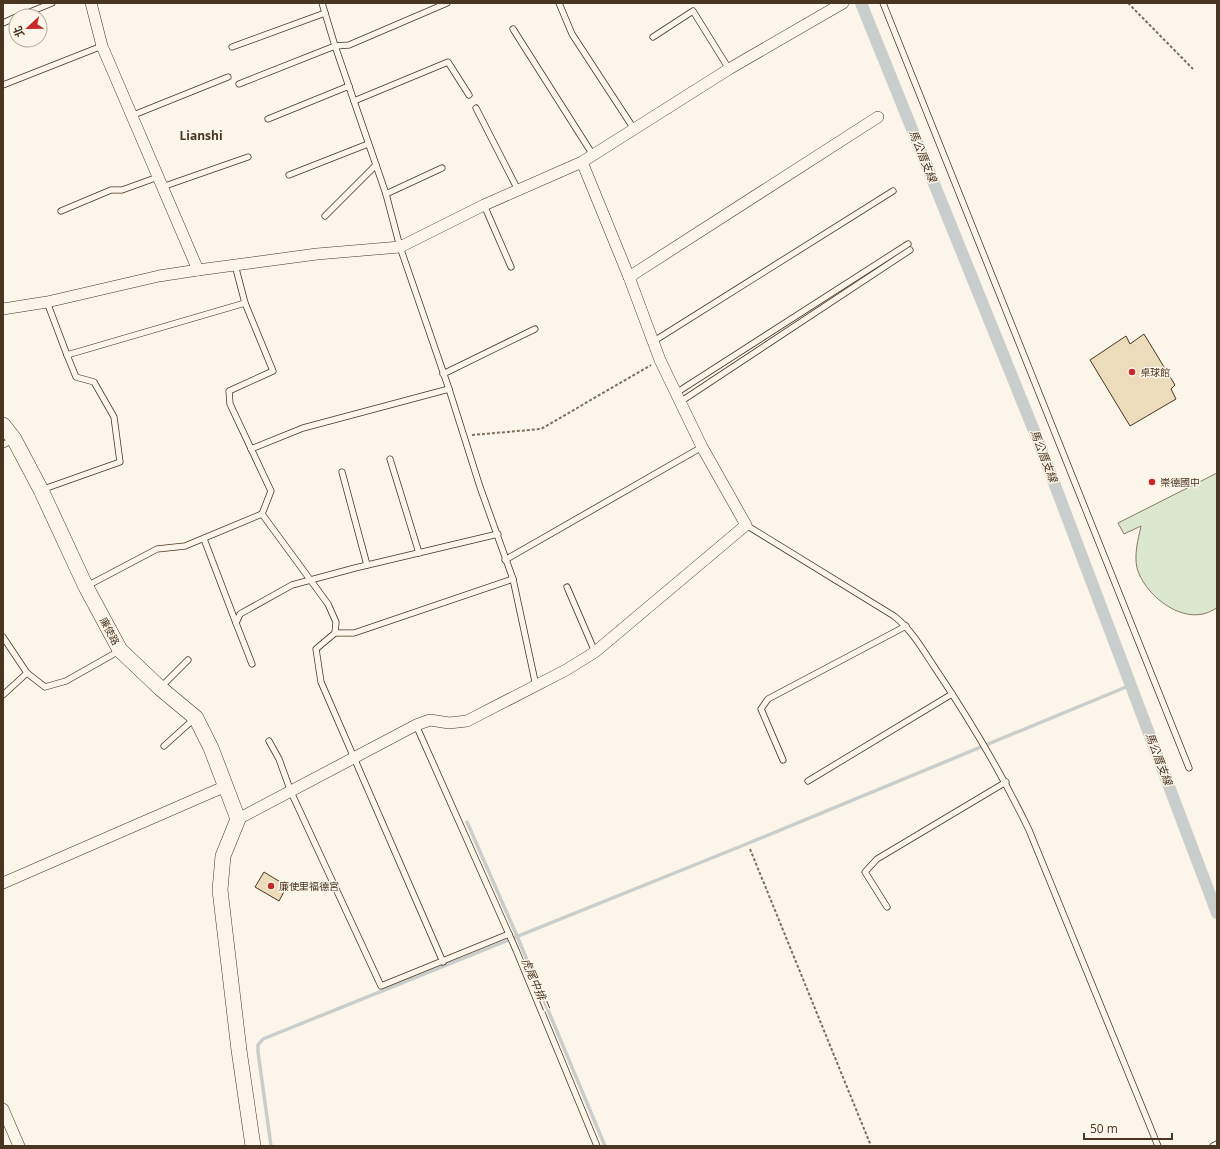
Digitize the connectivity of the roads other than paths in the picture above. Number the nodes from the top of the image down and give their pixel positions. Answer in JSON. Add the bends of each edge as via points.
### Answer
{"nodes":[{"id":1,"x":52,"y":3,"type":"edge"},
{"id":2,"x":91,"y":3,"type":"edge"},
{"id":3,"x":322,"y":3,"type":"edge"},
{"id":4,"x":447,"y":3,"type":"edge"},
{"id":5,"x":559,"y":3,"type":"edge"},
{"id":6,"x":843,"y":3,"type":"edge"},
{"id":7,"x":883,"y":3,"type":"edge"},
{"id":8,"x":40,"y":8,"type":"edge"},
{"id":9,"x":325,"y":13,"type":"junction"},
{"id":10,"x":513,"y":29,"type":"dead end"},
{"id":11,"x":653,"y":37,"type":"dead end"},
{"id":12,"x":102,"y":46,"type":"junction"},
{"id":13,"x":335,"y":46,"type":"junction"},
{"id":14,"x":232,"y":47,"type":"dead end"},
{"id":15,"x":729,"y":69,"type":"junction"},
{"id":16,"x":228,"y":78,"type":"dead end"},
{"id":17,"x":239,"y":84,"type":"dead end"},
{"id":18,"x":3,"y":85,"type":"edge"},
{"id":19,"x":349,"y":86,"type":"junction"},
{"id":20,"x":469,"y":95,"type":"dead end"},
{"id":21,"x":354,"y":102,"type":"junction"},
{"id":22,"x":476,"y":108,"type":"dead end"},
{"id":23,"x":131,"y":116,"type":"junction"},
{"id":24,"x":878,"y":117,"type":"dead end"},
{"id":25,"x":268,"y":118,"type":"dead end"},
{"id":26,"x":634,"y":129,"type":"junction"},
{"id":27,"x":368,"y":144,"type":"junction"},
{"id":28,"x":593,"y":155,"type":"junction"},
{"id":29,"x":248,"y":157,"type":"dead end"},
{"id":30,"x":582,"y":162,"type":"junction"},
{"id":31,"x":376,"y":165,"type":"junction"},
{"id":32,"x":442,"y":168,"type":"dead end"},
{"id":33,"x":289,"y":175,"type":"dead end"},
{"id":34,"x":160,"y":182,"type":"junction"},
{"id":35,"x":518,"y":190,"type":"junction"},
{"id":36,"x":893,"y":191,"type":"dead end"},
{"id":37,"x":386,"y":194,"type":"junction"},
{"id":38,"x":484,"y":205,"type":"junction"},
{"id":39,"x":61,"y":211,"type":"dead end"},
{"id":40,"x":324,"y":216,"type":"dead end"},
{"id":41,"x":908,"y":244,"type":"dead end"},
{"id":42,"x":400,"y":247,"type":"junction"},
{"id":43,"x":910,"y":250,"type":"dead end"},
{"id":44,"x":235,"y":265,"type":"junction"},
{"id":45,"x":511,"y":267,"type":"dead end"},
{"id":46,"x":198,"y":270,"type":"junction"},
{"id":47,"x":629,"y":277,"type":"junction"},
{"id":48,"x":47,"y":302,"type":"junction"},
{"id":49,"x":245,"y":302,"type":"junction"},
{"id":50,"x":3,"y":309,"type":"edge"},
{"id":51,"x":535,"y":329,"type":"dead end"},
{"id":52,"x":654,"y":341,"type":"junction"},
{"id":53,"x":67,"y":355,"type":"junction"},
{"id":54,"x":443,"y":374,"type":"junction"},
{"id":55,"x":450,"y":389,"type":"junction"},
{"id":56,"x":678,"y":397,"type":"junction"},
{"id":57,"x":3,"y":425,"type":"edge"},
{"id":58,"x":9,"y":442,"type":"edge"},
{"id":59,"x":702,"y":447,"type":"junction"},
{"id":60,"x":251,"y":449,"type":"junction"},
{"id":61,"x":390,"y":459,"type":"dead end"},
{"id":62,"x":342,"y":472,"type":"dead end"},
{"id":63,"x":41,"y":490,"type":"junction"},
{"id":64,"x":262,"y":514,"type":"junction"},
{"id":65,"x":746,"y":525,"type":"junction"},
{"id":66,"x":498,"y":534,"type":"junction"},
{"id":67,"x":204,"y":540,"type":"junction"},
{"id":68,"x":419,"y":553,"type":"junction"},
{"id":69,"x":505,"y":560,"type":"junction"},
{"id":70,"x":367,"y":566,"type":"junction"},
{"id":71,"x":311,"y":579,"type":"junction"},
{"id":72,"x":513,"y":579,"type":"junction"},
{"id":73,"x":86,"y":587,"type":"junction"},
{"id":74,"x":567,"y":588,"type":"dead end"},
{"id":75,"x":236,"y":623,"type":"junction"},
{"id":76,"x":906,"y":626,"type":"junction"},
{"id":77,"x":335,"y":633,"type":"junction"},
{"id":78,"x":3,"y":637,"type":"edge"},
{"id":79,"x":120,"y":650,"type":"junction"},
{"id":80,"x":594,"y":652,"type":"junction"},
{"id":81,"x":188,"y":660,"type":"dead end"},
{"id":82,"x":252,"y":664,"type":"dead end"},
{"id":83,"x":27,"y":673,"type":"junction"},
{"id":84,"x":536,"y":686,"type":"junction"},
{"id":85,"x":160,"y":688,"type":"junction"},
{"id":86,"x":952,"y":694,"type":"junction"},
{"id":87,"x":3,"y":695,"type":"edge"},
{"id":88,"x":196,"y":718,"type":"junction"},
{"id":89,"x":416,"y":725,"type":"junction"},
{"id":90,"x":268,"y":741,"type":"dead end"},
{"id":91,"x":164,"y":746,"type":"dead end"},
{"id":92,"x":355,"y":758,"type":"junction"},
{"id":93,"x":783,"y":760,"type":"dead end"},
{"id":94,"x":1189,"y":768,"type":"dead end"},
{"id":95,"x":808,"y":781,"type":"dead end"},
{"id":96,"x":1006,"y":782,"type":"junction"},
{"id":97,"x":226,"y":786,"type":"junction"},
{"id":98,"x":291,"y":792,"type":"junction"},
{"id":99,"x":238,"y":819,"type":"junction"},
{"id":100,"x":3,"y":883,"type":"edge"},
{"id":101,"x":887,"y":906,"type":"dead end"},
{"id":102,"x":509,"y":934,"type":"junction"},
{"id":103,"x":443,"y":962,"type":"junction"},
{"id":104,"x":3,"y":1109,"type":"edge"},
{"id":105,"x":1217,"y":1144,"type":"edge"},
{"id":106,"x":19,"y":1146,"type":"edge"},
{"id":107,"x":253,"y":1146,"type":"edge"},
{"id":108,"x":597,"y":1146,"type":"edge"},
{"id":109,"x":1158,"y":1146,"type":"edge"},
{"id":110,"x":1213,"y":1146,"type":"edge"}],
"edges":[{"from":1,"to":8,"type":"lane"},
{"from":2,"to":12,"type":"street"},
{"from":3,"to":9,"type":"lane"},
{"from":4,"to":13,"type":"lane","via":[[350,45]]},
{"from":5,"to":26,"type":"lane","via":[[572,34]]},
{"from":6,"to":15,"type":"street"},
{"from":7,"to":94,"type":"lane"},
{"from":9,"to":13,"type":"lane"},
{"from":9,"to":14,"type":"lane"},
{"from":10,"to":28,"type":"lane"},
{"from":11,"to":15,"type":"lane","via":[[693,10]]},
{"from":12,"to":18,"type":"lane"},
{"from":12,"to":23,"type":"street"},
{"from":13,"to":17,"type":"lane"},
{"from":13,"to":19,"type":"lane"},
{"from":15,"to":26,"type":"street"},
{"from":16,"to":23,"type":"lane"},
{"from":19,"to":21,"type":"lane"},
{"from":19,"to":25,"type":"lane"},
{"from":20,"to":21,"type":"lane","via":[[448,62]]},
{"from":21,"to":27,"type":"lane"},
{"from":22,"to":35,"type":"lane"},
{"from":23,"to":34,"type":"street"},
{"from":24,"to":47,"type":"street"},
{"from":26,"to":28,"type":"street"},
{"from":27,"to":31,"type":"lane"},
{"from":27,"to":33,"type":"lane"},
{"from":28,"to":30,"type":"street"},
{"from":29,"to":34,"type":"lane"},
{"from":30,"to":35,"type":"street"},
{"from":30,"to":47,"type":"street"},
{"from":31,"to":37,"type":"lane"},
{"from":31,"to":40,"type":"lane"},
{"from":32,"to":37,"type":"lane"},
{"from":34,"to":39,"type":"lane","via":[[111,190]]},
{"from":34,"to":46,"type":"street"},
{"from":35,"to":38,"type":"street"},
{"from":36,"to":52,"type":"lane"},
{"from":37,"to":42,"type":"lane"},
{"from":38,"to":42,"type":"street"},
{"from":38,"to":45,"type":"lane"},
{"from":41,"to":56,"type":"lane"},
{"from":42,"to":44,"type":"street","via":[[317,254]]},
{"from":42,"to":54,"type":"lane"},
{"from":43,"to":56,"type":"lane"},
{"from":44,"to":46,"type":"street"},
{"from":44,"to":49,"type":"lane"},
{"from":46,"to":48,"type":"street","via":[[159,276]]},
{"from":47,"to":52,"type":"street"},
{"from":48,"to":50,"type":"street"},
{"from":48,"to":53,"type":"lane"},
{"from":49,"to":53,"type":"lane"},
{"from":49,"to":60,"type":"lane","via":[[273,371],[229,391],[230,404]]},
{"from":51,"to":54,"type":"lane"},
{"from":52,"to":56,"type":"street"},
{"from":53,"to":63,"type":"lane","via":[[76,377],[94,382],[114,417],[120,462]]},
{"from":54,"to":55,"type":"lane"},
{"from":55,"to":60,"type":"lane","via":[[303,428]]},
{"from":55,"to":66,"type":"lane","via":[[480,487]]},
{"from":56,"to":59,"type":"street"},
{"from":57,"to":58,"type":"street","name":"廉使路"},
{"from":58,"to":63,"type":"street","name":"廉使路"},
{"from":59,"to":65,"type":"street"},
{"from":59,"to":69,"type":"lane"},
{"from":60,"to":64,"type":"lane","via":[[271,491]]},
{"from":61,"to":68,"type":"lane"},
{"from":62,"to":70,"type":"lane"},
{"from":63,"to":73,"type":"street","name":"廉使路"},
{"from":64,"to":67,"type":"lane"},
{"from":64,"to":71,"type":"lane"},
{"from":65,"to":76,"type":"lane","via":[[894,616]]},
{"from":65,"to":80,"type":"street"},
{"from":66,"to":68,"type":"lane"},
{"from":66,"to":69,"type":"lane"},
{"from":67,"to":73,"type":"lane","via":[[185,546],[157,549]]},
{"from":67,"to":75,"type":"lane"},
{"from":68,"to":70,"type":"lane"},
{"from":69,"to":72,"type":"lane"},
{"from":70,"to":71,"type":"lane"},
{"from":71,"to":75,"type":"lane","via":[[292,585],[240,614]]},
{"from":71,"to":77,"type":"lane","via":[[328,604],[336,622]]},
{"from":72,"to":77,"type":"lane","via":[[354,633]]},
{"from":72,"to":84,"type":"lane"},
{"from":73,"to":79,"type":"street","name":"廉使路"},
{"from":74,"to":80,"type":"lane"},
{"from":75,"to":82,"type":"lane"},
{"from":76,"to":86,"type":"lane"},
{"from":76,"to":93,"type":"lane","via":[[768,699],[761,709]]},
{"from":77,"to":92,"type":"lane","via":[[316,649],[321,682]]},
{"from":78,"to":83,"type":"lane"},
{"from":79,"to":83,"type":"lane","via":[[66,681],[45,686]]},
{"from":79,"to":85,"type":"street","name":"廉使路"},
{"from":80,"to":84,"type":"street"},
{"from":81,"to":85,"type":"lane"},
{"from":83,"to":87,"type":"lane"},
{"from":84,"to":89,"type":"street","via":[[467,721],[449,723],[430,720]]},
{"from":85,"to":88,"type":"street","name":"廉使路"},
{"from":86,"to":95,"type":"lane"},
{"from":86,"to":96,"type":"lane"},
{"from":88,"to":91,"type":"lane"},
{"from":88,"to":97,"type":"street","name":"廉使路"},
{"from":89,"to":92,"type":"street"},
{"from":89,"to":102,"type":"lane"},
{"from":90,"to":98,"type":"lane","via":[[279,759]]},
{"from":92,"to":98,"type":"street"},
{"from":92,"to":103,"type":"lane"},
{"from":96,"to":101,"type":"lane","via":[[877,859],[865,872]]},
{"from":96,"to":109,"type":"lane","via":[[1029,830]]},
{"from":97,"to":99,"type":"street","name":"廉使路"},
{"from":97,"to":100,"type":"street"},
{"from":98,"to":99,"type":"street"},
{"from":98,"to":103,"type":"lane","via":[[382,986]]},
{"from":99,"to":107,"type":"street","via":[[223,856],[220,890]]},
{"from":102,"to":103,"type":"lane"},
{"from":102,"to":108,"type":"lane"},
{"from":104,"to":106,"type":"street"},
{"from":105,"to":110,"type":"lane"}]}
